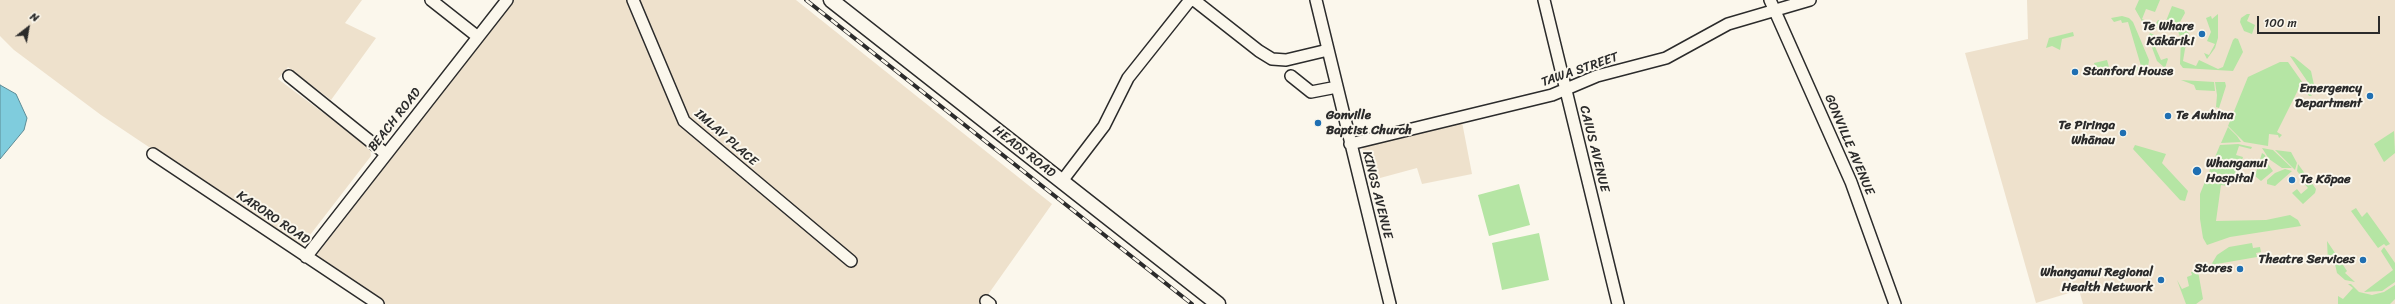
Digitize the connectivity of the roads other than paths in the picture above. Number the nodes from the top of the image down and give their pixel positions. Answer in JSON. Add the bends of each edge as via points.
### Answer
{"nodes":[{"id":1,"x":430,"y":0,"type":"edge"},
{"id":2,"x":507,"y":0,"type":"edge"},
{"id":3,"x":633,"y":0,"type":"edge"},
{"id":4,"x":831,"y":0,"type":"edge"},
{"id":5,"x":1190,"y":0,"type":"edge"},
{"id":6,"x":1194,"y":0,"type":"edge"},
{"id":7,"x":1316,"y":0,"type":"edge"},
{"id":8,"x":1544,"y":0,"type":"edge"},
{"id":9,"x":1810,"y":0,"type":"edge"},
{"id":10,"x":1772,"y":5,"type":"edge"},
{"id":11,"x":478,"y":37,"type":"junction"},
{"id":12,"x":1328,"y":50,"type":"junction"},
{"id":13,"x":289,"y":76,"type":"dead end"},
{"id":14,"x":1291,"y":76,"type":"dead end"},
{"id":15,"x":1337,"y":87,"type":"junction"},
{"id":16,"x":1566,"y":90,"type":"junction"},
{"id":17,"x":1350,"y":144,"type":"junction"},
{"id":18,"x":153,"y":154,"type":"dead end"},
{"id":19,"x":386,"y":154,"type":"junction"},
{"id":20,"x":1062,"y":181,"type":"junction"},
{"id":21,"x":306,"y":257,"type":"junction"},
{"id":22,"x":851,"y":261,"type":"dead end"},
{"id":23,"x":378,"y":304,"type":"edge"},
{"id":24,"x":1218,"y":304,"type":"edge"},
{"id":25,"x":1390,"y":304,"type":"edge"},
{"id":26,"x":1618,"y":304,"type":"edge"},
{"id":27,"x":1894,"y":304,"type":"edge"}],
"edges":[{"from":1,"to":11,"type":"street"},
{"from":2,"to":11,"type":"street","name":"BEACH ROAD"},
{"from":3,"to":22,"type":"street","name":"IMLAY PLACE","via":[[684,121]]},
{"from":4,"to":20,"type":"main road","name":"HEADS ROAD"},
{"from":5,"to":20,"type":"street","via":[[1128,78],[1104,126]]},
{"from":6,"to":12,"type":"street","via":[[1258,51],[1272,59],[1286,60]]},
{"from":7,"to":12,"type":"street","name":"KINGS AVENUE"},
{"from":8,"to":16,"type":"street","name":"CAIUS AVENUE"},
{"from":9,"to":10,"type":"street","name":"TAWA STREET"},
{"from":10,"to":16,"type":"street","name":"TAWA STREET","via":[[1728,24],[1666,58],[1597,76]]},
{"from":10,"to":27,"type":"street","name":"GONVILLE AVENUE","via":[[1851,182]]},
{"from":11,"to":19,"type":"street","name":"BEACH ROAD"},
{"from":12,"to":15,"type":"street","name":"KINGS AVENUE"},
{"from":13,"to":19,"type":"street"},
{"from":14,"to":15,"type":"street","via":[[1311,92]]},
{"from":15,"to":17,"type":"street","name":"KINGS AVENUE"},
{"from":16,"to":17,"type":"street","name":"TAWA STREET"},
{"from":16,"to":26,"type":"street","name":"CAIUS AVENUE"},
{"from":17,"to":25,"type":"street","name":"KINGS AVENUE"},
{"from":18,"to":21,"type":"street","name":"KARORO ROAD"},
{"from":19,"to":21,"type":"street","name":"BEACH ROAD"},
{"from":20,"to":24,"type":"main road","name":"HEADS ROAD"},
{"from":21,"to":23,"type":"street","name":"KARORO ROAD"}]}
